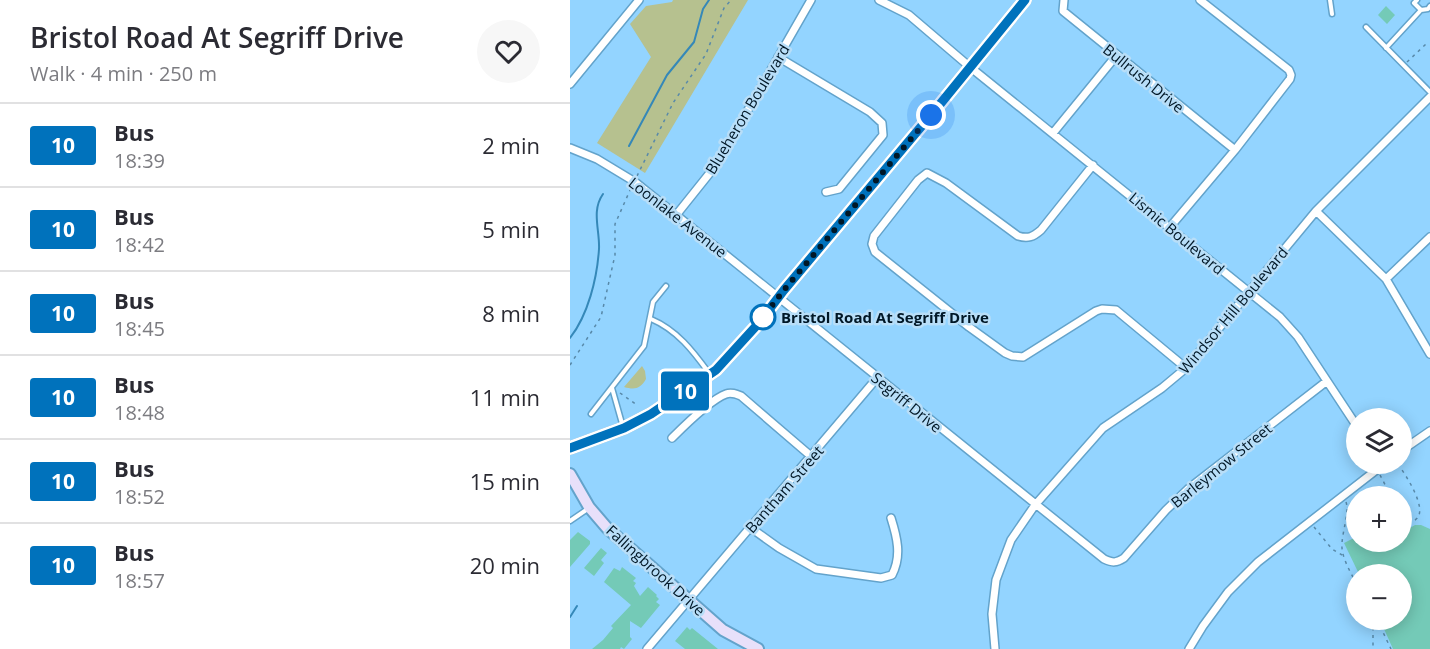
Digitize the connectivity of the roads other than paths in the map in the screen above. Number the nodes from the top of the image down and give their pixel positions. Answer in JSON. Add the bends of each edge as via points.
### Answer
{"nodes":[{"id":1,"x":639,"y":0,"type":"edge"},
{"id":2,"x":811,"y":0,"type":"edge"},
{"id":3,"x":879,"y":0,"type":"edge"},
{"id":4,"x":1025,"y":0,"type":"edge"},
{"id":5,"x":1064,"y":0,"type":"edge"},
{"id":6,"x":1200,"y":0,"type":"edge"},
{"id":7,"x":1330,"y":0,"type":"edge"},
{"id":8,"x":1417,"y":0,"type":"edge"},
{"id":9,"x":1430,"y":6,"type":"edge"},
{"id":10,"x":1421,"y":10,"type":"junction"},
{"id":11,"x":1332,"y":14,"type":"dead end"},
{"id":12,"x":1366,"y":27,"type":"dead end"},
{"id":13,"x":1386,"y":48,"type":"junction"},
{"id":14,"x":1116,"y":56,"type":"junction"},
{"id":15,"x":778,"y":57,"type":"junction"},
{"id":16,"x":970,"y":67,"type":"junction"},
{"id":17,"x":570,"y":84,"type":"edge"},
{"id":18,"x":1430,"y":92,"type":"edge"},
{"id":19,"x":1430,"y":97,"type":"edge"},
{"id":20,"x":1053,"y":134,"type":"junction"},
{"id":21,"x":570,"y":148,"type":"edge"},
{"id":22,"x":1235,"y":150,"type":"junction"},
{"id":23,"x":1093,"y":165,"type":"junction"},
{"id":24,"x":826,"y":192,"type":"dead end"},
{"id":25,"x":1316,"y":211,"type":"junction"},
{"id":26,"x":676,"y":214,"type":"junction"},
{"id":27,"x":1170,"y":227,"type":"junction"},
{"id":28,"x":1430,"y":237,"type":"edge"},
{"id":29,"x":1386,"y":279,"type":"junction"},
{"id":30,"x":666,"y":286,"type":"dead end"},
{"id":31,"x":1249,"y":293,"type":"junction"},
{"id":32,"x":778,"y":298,"type":"junction"},
{"id":33,"x":651,"y":319,"type":"junction"},
{"id":34,"x":1430,"y":354,"type":"edge"},
{"id":35,"x":1186,"y":368,"type":"junction"},
{"id":36,"x":710,"y":374,"type":"junction"},
{"id":37,"x":878,"y":378,"type":"junction"},
{"id":38,"x":1327,"y":381,"type":"junction"},
{"id":39,"x":612,"y":387,"type":"junction"},
{"id":40,"x":1346,"y":410,"type":"edge"},
{"id":41,"x":591,"y":414,"type":"dead end"},
{"id":42,"x":624,"y":428,"type":"junction"},
{"id":43,"x":1430,"y":431,"type":"edge"},
{"id":44,"x":672,"y":438,"type":"dead end"},
{"id":45,"x":1412,"y":443,"type":"edge"},
{"id":46,"x":570,"y":448,"type":"edge"},
{"id":47,"x":812,"y":457,"type":"junction"},
{"id":48,"x":570,"y":474,"type":"edge"},
{"id":49,"x":1371,"y":474,"type":"edge"},
{"id":50,"x":1035,"y":506,"type":"junction"},
{"id":51,"x":589,"y":507,"type":"junction"},
{"id":52,"x":891,"y":518,"type":"dead end"},
{"id":53,"x":570,"y":521,"type":"edge"},
{"id":54,"x":751,"y":528,"type":"junction"},
{"id":55,"x":688,"y":599,"type":"junction"},
{"id":56,"x":647,"y":649,"type":"edge"},
{"id":57,"x":758,"y":649,"type":"edge"},
{"id":58,"x":995,"y":649,"type":"edge"},
{"id":59,"x":1190,"y":649,"type":"edge"}],
"edges":[{"from":1,"to":17,"type":"street"},
{"from":2,"to":15,"type":"street","name":"Blueheron Boulevard"},
{"from":3,"to":16,"type":"street","name":"Lismic Boulevard","via":[[909,15]]},
{"from":4,"to":16,"type":"street"},
{"from":5,"to":14,"type":"street","name":"Bullrush Drive","via":[[1063,11]]},
{"from":6,"to":22,"type":"street","via":[[1291,75]]},
{"from":7,"to":11,"type":"lane"},
{"from":8,"to":10,"type":"lane","via":[[1414,3]]},
{"from":9,"to":10,"type":"lane"},
{"from":10,"to":13,"type":"lane"},
{"from":12,"to":13,"type":"lane"},
{"from":13,"to":18,"type":"lane"},
{"from":14,"to":20,"type":"street"},
{"from":14,"to":22,"type":"street","name":"Bullrush Drive"},
{"from":15,"to":24,"type":"street","via":[[882,123],[883,135],[839,189]]},
{"from":15,"to":26,"type":"street","name":"Blueheron Boulevard","via":[[717,164]]},
{"from":16,"to":20,"type":"street","name":"Lismic Boulevard"},
{"from":16,"to":32,"type":"street"},
{"from":19,"to":25,"type":"street","name":"Windsor Hill Boulevard"},
{"from":20,"to":23,"type":"street","name":"Lismic Boulevard"},
{"from":21,"to":26,"type":"street","name":"Loonlake Avenue","via":[[619,171]]},
{"from":22,"to":27,"type":"street"},
{"from":23,"to":27,"type":"street","name":"Lismic Boulevard"},
{"from":23,"to":35,"type":"street","via":[[1041,230],[1027,238],[1018,236],[927,173],[874,236],[875,252],[1012,356],[1023,357],[1096,311],[1109,309],[1116,310]]},
{"from":25,"to":29,"type":"street"},
{"from":25,"to":31,"type":"street","name":"Windsor Hill Boulevard"},
{"from":26,"to":32,"type":"street","name":"Loonlake Avenue"},
{"from":27,"to":31,"type":"street","name":"Lismic Boulevard"},
{"from":28,"to":29,"type":"street"},
{"from":29,"to":34,"type":"street"},
{"from":30,"to":33,"type":"lane","via":[[653,302]]},
{"from":31,"to":35,"type":"street","name":"Windsor Hill Boulevard"},
{"from":31,"to":38,"type":"street","name":"Lismic Boulevard","via":[[1289,326]]},
{"from":32,"to":36,"type":"street"},
{"from":32,"to":37,"type":"street","name":"Segriff Drive"},
{"from":33,"to":36,"type":"lane","via":[[667,326]]},
{"from":33,"to":39,"type":"lane","via":[[645,346]]},
{"from":35,"to":50,"type":"street","name":"Windsor Hill Boulevard","via":[[1102,428]]},
{"from":36,"to":42,"type":"street"},
{"from":37,"to":47,"type":"street","name":"Bantham Street"},
{"from":37,"to":50,"type":"street","name":"Segriff Drive"},
{"from":38,"to":40,"type":"street","name":"Lismic Boulevard"},
{"from":38,"to":50,"type":"street","name":"Barleymow Street","via":[[1188,489],[1118,562],[1104,559]]},
{"from":39,"to":41,"type":"lane"},
{"from":39,"to":42,"type":"lane"},
{"from":42,"to":46,"type":"street"},
{"from":43,"to":45,"type":"street"},
{"from":44,"to":47,"type":"street","via":[[725,394],[734,393]]},
{"from":47,"to":54,"type":"street","name":"Bantham Street"},
{"from":48,"to":51,"type":"street","name":"Fallingbrook Drive"},
{"from":49,"to":59,"type":"street","via":[[1258,562],[1228,592]]},
{"from":50,"to":58,"type":"street","name":"Windsor Hill Boulevard","via":[[1011,540],[996,580],[992,614]]},
{"from":51,"to":53,"type":"lane"},
{"from":51,"to":55,"type":"street","name":"Fallingbrook Drive","via":[[607,528]]},
{"from":52,"to":54,"type":"street","via":[[898,541],[895,569],[892,575],[881,578],[816,569]]},
{"from":54,"to":55,"type":"street","name":"Bantham Street"},
{"from":55,"to":56,"type":"street","name":"Bantham Street"},
{"from":55,"to":57,"type":"street","name":"Fallingbrook Drive","via":[[723,630]]}]}
